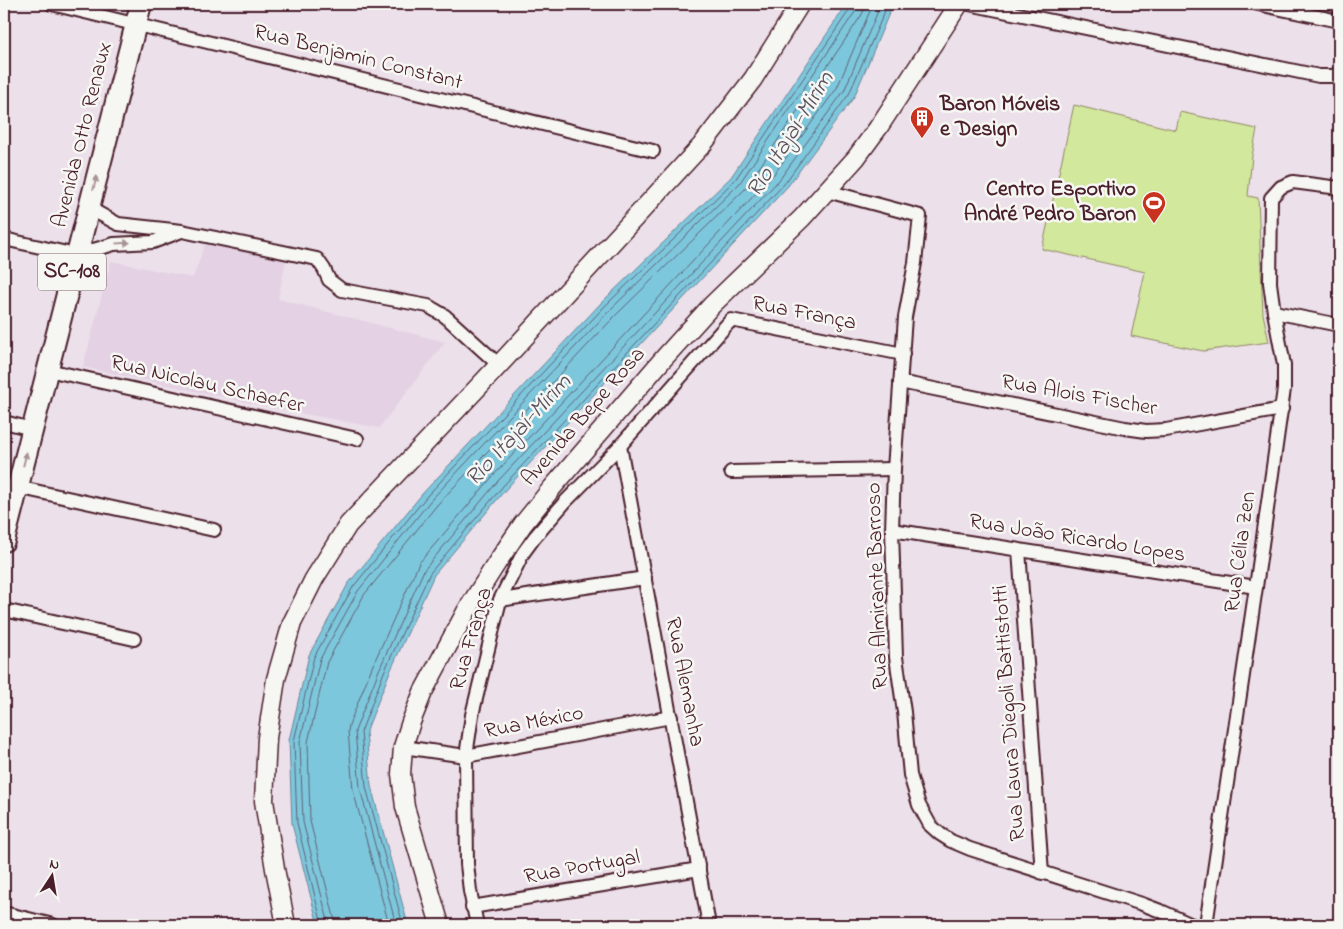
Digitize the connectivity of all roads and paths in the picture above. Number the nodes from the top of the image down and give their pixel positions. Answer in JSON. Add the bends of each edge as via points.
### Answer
{"nodes":[{"id":1,"x":52,"y":4,"type":"edge"},
{"id":2,"x":141,"y":4,"type":"edge"},
{"id":3,"x":800,"y":4,"type":"edge"},
{"id":4,"x":959,"y":4,"type":"edge"},
{"id":5,"x":969,"y":4,"type":"edge"},
{"id":6,"x":1258,"y":4,"type":"edge"},
{"id":7,"x":1339,"y":23,"type":"edge"},
{"id":8,"x":136,"y":24,"type":"junction"},
{"id":9,"x":1339,"y":74,"type":"edge"},
{"id":10,"x":653,"y":151,"type":"dead end"},
{"id":11,"x":1339,"y":188,"type":"edge"},
{"id":12,"x":827,"y":191,"type":"junction"},
{"id":13,"x":89,"y":208,"type":"junction"},
{"id":14,"x":182,"y":231,"type":"junction"},
{"id":15,"x":4,"y":239,"type":"edge"},
{"id":16,"x":76,"y":255,"type":"junction"},
{"id":17,"x":1274,"y":312,"type":"junction"},
{"id":18,"x":1339,"y":325,"type":"edge"},
{"id":19,"x":903,"y":354,"type":"junction"},
{"id":20,"x":499,"y":366,"type":"junction"},
{"id":21,"x":48,"y":370,"type":"junction"},
{"id":22,"x":900,"y":382,"type":"junction"},
{"id":23,"x":1282,"y":409,"type":"junction"},
{"id":24,"x":4,"y":422,"type":"edge"},
{"id":25,"x":32,"y":429,"type":"junction"},
{"id":26,"x":357,"y":439,"type":"dead end"},
{"id":27,"x":620,"y":446,"type":"junction"},
{"id":28,"x":894,"y":469,"type":"junction"},
{"id":29,"x":731,"y":472,"type":"dead end"},
{"id":30,"x":17,"y":487,"type":"junction"},
{"id":31,"x":214,"y":530,"type":"dead end"},
{"id":32,"x":892,"y":530,"type":"junction"},
{"id":33,"x":4,"y":541,"type":"edge"},
{"id":34,"x":1019,"y":550,"type":"junction"},
{"id":35,"x":645,"y":578,"type":"junction"},
{"id":36,"x":1256,"y":587,"type":"junction"},
{"id":37,"x":500,"y":600,"type":"junction"},
{"id":38,"x":4,"y":610,"type":"edge"},
{"id":39,"x":134,"y":639,"type":"dead end"},
{"id":40,"x":671,"y":718,"type":"junction"},
{"id":41,"x":404,"y":747,"type":"junction"},
{"id":42,"x":466,"y":756,"type":"junction"},
{"id":43,"x":699,"y":869,"type":"junction"},
{"id":44,"x":1042,"y":872,"type":"junction"},
{"id":45,"x":472,"y":907,"type":"junction"},
{"id":46,"x":4,"y":913,"type":"edge"},
{"id":47,"x":53,"y":925,"type":"edge"},
{"id":48,"x":286,"y":925,"type":"edge"},
{"id":49,"x":440,"y":925,"type":"edge"},
{"id":50,"x":477,"y":925,"type":"edge"},
{"id":51,"x":709,"y":925,"type":"edge"},
{"id":52,"x":1192,"y":925,"type":"edge"},
{"id":53,"x":1206,"y":925,"type":"edge"}],
"edges":[{"from":1,"to":8,"type":"street","name":"Rua Benjamin Constant"},
{"from":2,"to":8,"type":"main road","name":"Avenida Otto Renaux","number":"SC-108"},
{"from":3,"to":20,"type":"main road","via":[[753,79],[702,145]]},
{"from":4,"to":12,"type":"main road","name":"Avenida Bepe Rosa","via":[[878,128]]},
{"from":5,"to":9,"type":"street","via":[[1319,76]]},
{"from":6,"to":7,"type":"street"},
{"from":8,"to":10,"type":"street","name":"Rua Benjamin Constant"},
{"from":13,"to":8,"type":"main road","name":"Avenida Otto Renaux","number":"SC-108","one_way":true},
{"from":11,"to":17,"type":"street","name":"Rua Célia Zen","via":[[1293,182],[1281,187],[1272,198],[1270,283]]},
{"from":12,"to":19,"type":"street","name":"Rua Almirante Barroso","via":[[920,216]]},
{"from":12,"to":41,"type":"main road","name":"Avenida Bepe Rosa","via":[[712,305],[523,524],[467,610],[439,661],[423,692]]},
{"from":13,"to":14,"type":"street","via":[[118,224]]},
{"from":13,"to":16,"type":"main road","name":"Avenida Otto Renaux","number":"SC-108"},
{"from":16,"to":14,"type":"street","one_way":true,"via":[[114,244],[153,242]]},
{"from":14,"to":20,"type":"street","via":[[317,259],[330,280],[342,290],[428,306],[445,316]]},
{"from":15,"to":16,"type":"street"},
{"from":16,"to":21,"type":"main road","name":"Avenida Otto Renaux","number":"SC-108"},
{"from":17,"to":18,"type":"street"},
{"from":17,"to":23,"type":"street","name":"Rua Célia Zen","via":[[1284,365]]},
{"from":19,"to":22,"type":"street","name":"Rua Almirante Barroso"},
{"from":19,"to":27,"type":"street","name":"Rua França","via":[[731,320]]},
{"from":20,"to":48,"type":"main road","via":[[348,525],[314,579],[292,623],[276,679],[267,738],[264,801]]},
{"from":21,"to":25,"type":"main road","name":"Avenida Otto Renaux","number":"SC-108"},
{"from":21,"to":26,"type":"street","name":"Rua Nicolau Schaefer"},
{"from":22,"to":23,"type":"street","name":"Rua Alois Fischer","via":[[1146,431]]},
{"from":22,"to":28,"type":"street","name":"Rua Almirante Barroso"},
{"from":23,"to":36,"type":"street","name":"Rua Célia Zen"},
{"from":24,"to":25,"type":"street"},
{"from":30,"to":25,"type":"main road","name":"Avenida Otto Renaux","number":"SC-108","one_way":true},
{"from":27,"to":35,"type":"street","name":"Rua Alemanha"},
{"from":27,"to":37,"type":"street","name":"Rua França","via":[[534,538]]},
{"from":28,"to":29,"type":"street"},
{"from":28,"to":32,"type":"street","name":"Rua Almirante Barroso"},
{"from":30,"to":31,"type":"street"},
{"from":30,"to":33,"type":"main road","name":"Avenida Otto Renaux","number":"SC-108"},
{"from":32,"to":34,"type":"street","name":"Rua João Ricardo Lopes"},
{"from":32,"to":44,"type":"street","name":"Rua Almirante Barroso","via":[[896,657],[910,775],[919,805],[930,825],[951,841]]},
{"from":34,"to":36,"type":"street","name":"Rua João Ricardo Lopes"},
{"from":34,"to":44,"type":"street","name":"Rua Laura Diegoli Battistotti"},
{"from":35,"to":37,"type":"street"},
{"from":35,"to":40,"type":"street","name":"Rua Alemanha"},
{"from":36,"to":53,"type":"street","name":"Rua Célia Zen"},
{"from":37,"to":42,"type":"street","name":"Rua França","via":[[472,715]]},
{"from":38,"to":39,"type":"street"},
{"from":40,"to":42,"type":"street","name":"Rua México"},
{"from":40,"to":43,"type":"street","name":"Rua Alemanha"},
{"from":41,"to":42,"type":"street","name":"Rua México"},
{"from":41,"to":49,"type":"main road","name":"Avenida Bepe Rosa","via":[[401,774],[405,807]]},
{"from":42,"to":45,"type":"street","name":"Rua França","via":[[467,864]]},
{"from":43,"to":45,"type":"street","name":"Rua Portugal"},
{"from":43,"to":51,"type":"street","name":"Rua Alemanha"},
{"from":44,"to":52,"type":"street","name":"Rua Almirante Barroso","via":[[1142,904]]},
{"from":45,"to":50,"type":"street","name":"Rua França"},
{"from":46,"to":47,"type":"street"}]}
